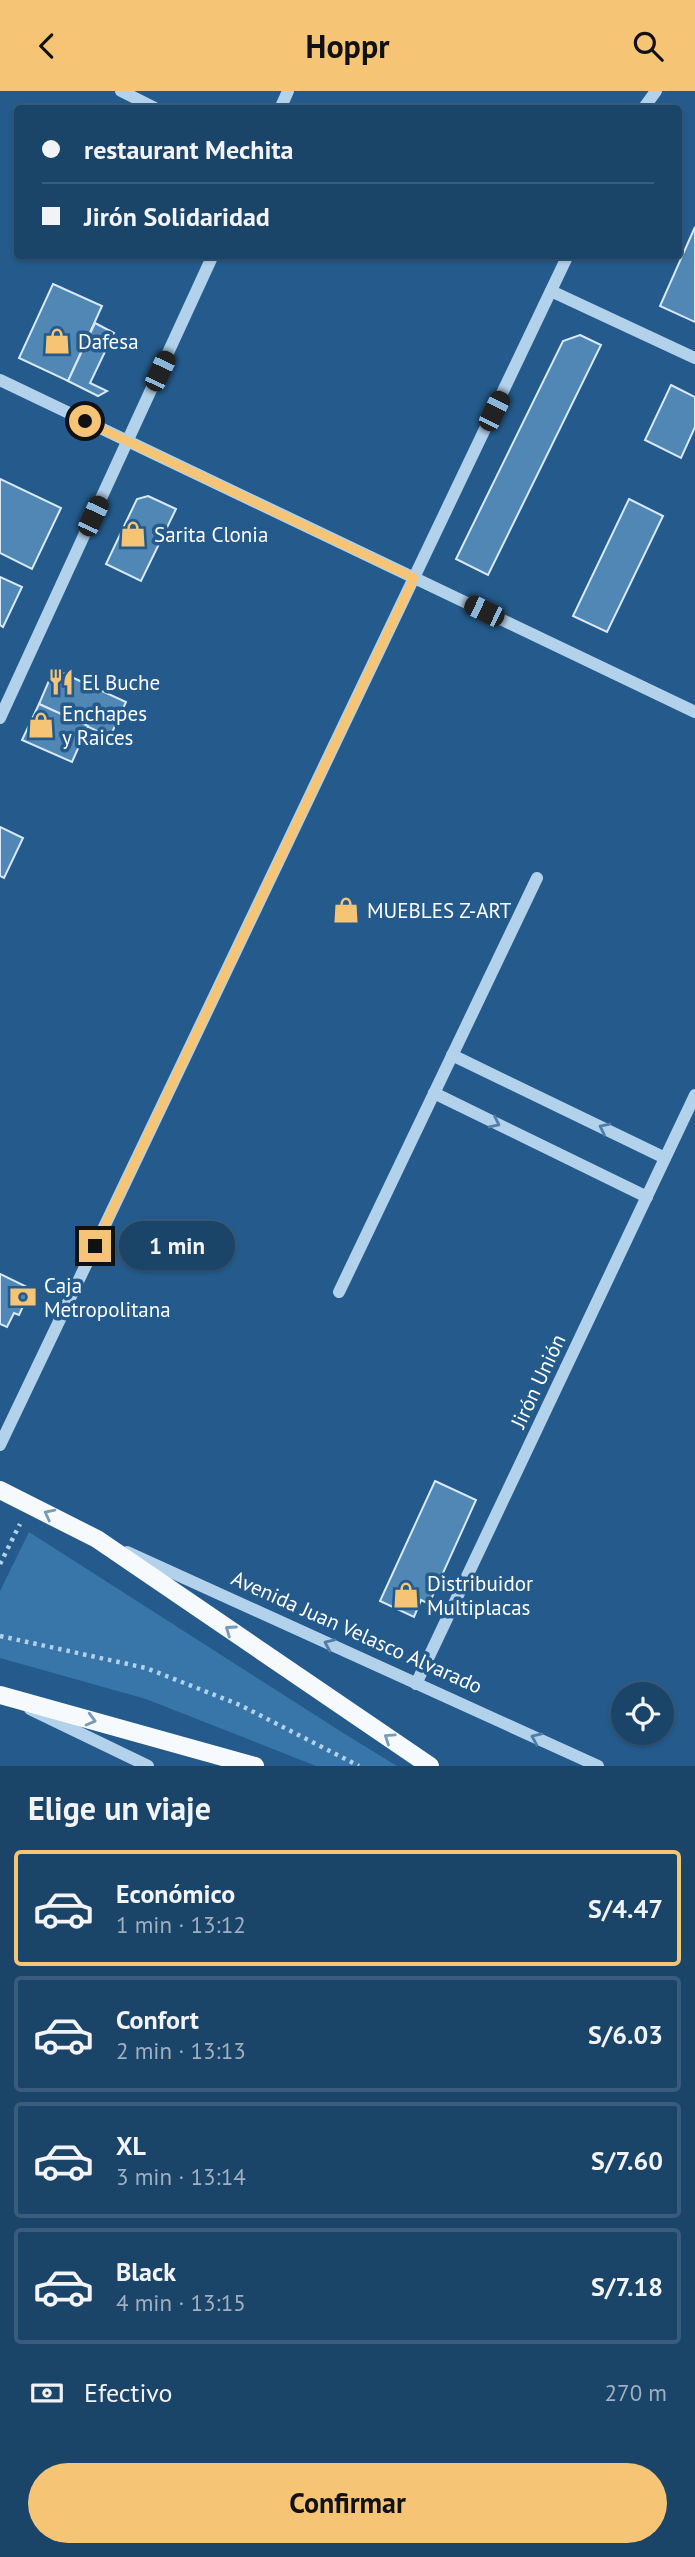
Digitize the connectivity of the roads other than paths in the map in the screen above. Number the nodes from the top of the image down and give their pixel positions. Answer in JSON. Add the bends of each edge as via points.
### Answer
{"nodes":[{"id":1,"x":121,"y":91,"type":"edge"},
{"id":2,"x":149,"y":105,"type":"edge"},
{"id":3,"x":211,"y":259,"type":"edge"},
{"id":4,"x":566,"y":259,"type":"edge"},
{"id":5,"x":551,"y":292,"type":"junction"},
{"id":6,"x":695,"y":358,"type":"edge"},
{"id":7,"x":0,"y":380,"type":"edge"},
{"id":8,"x":128,"y":441,"type":"junction"},
{"id":9,"x":414,"y":578,"type":"junction"},
{"id":10,"x":695,"y":712,"type":"edge"},
{"id":11,"x":0,"y":718,"type":"edge"},
{"id":12,"x":537,"y":878,"type":"dead end"},
{"id":13,"x":452,"y":1055,"type":"junction"},
{"id":14,"x":434,"y":1093,"type":"junction"},
{"id":15,"x":695,"y":1095,"type":"edge"},
{"id":16,"x":665,"y":1158,"type":"junction"},
{"id":17,"x":647,"y":1196,"type":"junction"},
{"id":18,"x":339,"y":1293,"type":"dead end"},
{"id":19,"x":0,"y":1445,"type":"edge"},
{"id":20,"x":0,"y":1490,"type":"edge"},
{"id":21,"x":97,"y":1539,"type":"junction"},
{"id":22,"x":416,"y":1684,"type":"junction"},
{"id":23,"x":1,"y":1695,"type":"edge"},
{"id":24,"x":148,"y":1766,"type":"edge"},
{"id":25,"x":255,"y":1766,"type":"edge"},
{"id":26,"x":430,"y":1766,"type":"edge"},
{"id":27,"x":598,"y":1766,"type":"edge"}],
"edges":[{"from":1,"to":2,"type":"street"},
{"from":3,"to":8,"type":"street"},
{"from":4,"to":5,"type":"street"},
{"from":5,"to":6,"type":"street"},
{"from":5,"to":9,"type":"street"},
{"from":7,"to":8,"type":"street"},
{"from":8,"to":9,"type":"street"},
{"from":8,"to":11,"type":"street"},
{"from":9,"to":10,"type":"street"},
{"from":9,"to":19,"type":"street"},
{"from":12,"to":13,"type":"street"},
{"from":13,"to":14,"type":"street"},
{"from":16,"to":13,"type":"street","one_way":true},
{"from":14,"to":17,"type":"street","one_way":true},
{"from":14,"to":18,"type":"street"},
{"from":15,"to":16,"type":"street","name":"Jirón Unión"},
{"from":16,"to":17,"type":"street","name":"Jirón Unión"},
{"from":17,"to":22,"type":"street","name":"Jirón Unión"},
{"from":21,"to":20,"type":"main road","name":"Avenida Juan Velasco Alvarado","one_way":true},
{"from":22,"to":21,"type":"street","name":"Avenida Juan Velasco Alvarado","one_way":true},
{"from":26,"to":21,"type":"main road","name":"Avenida Juan Velasco Alvarado","one_way":true},
{"from":27,"to":22,"type":"street","name":"Avenida Juan Velasco Alvarado","one_way":true},
{"from":23,"to":24,"type":"street"},
{"from":23,"to":25,"type":"main road","one_way":true}]}
